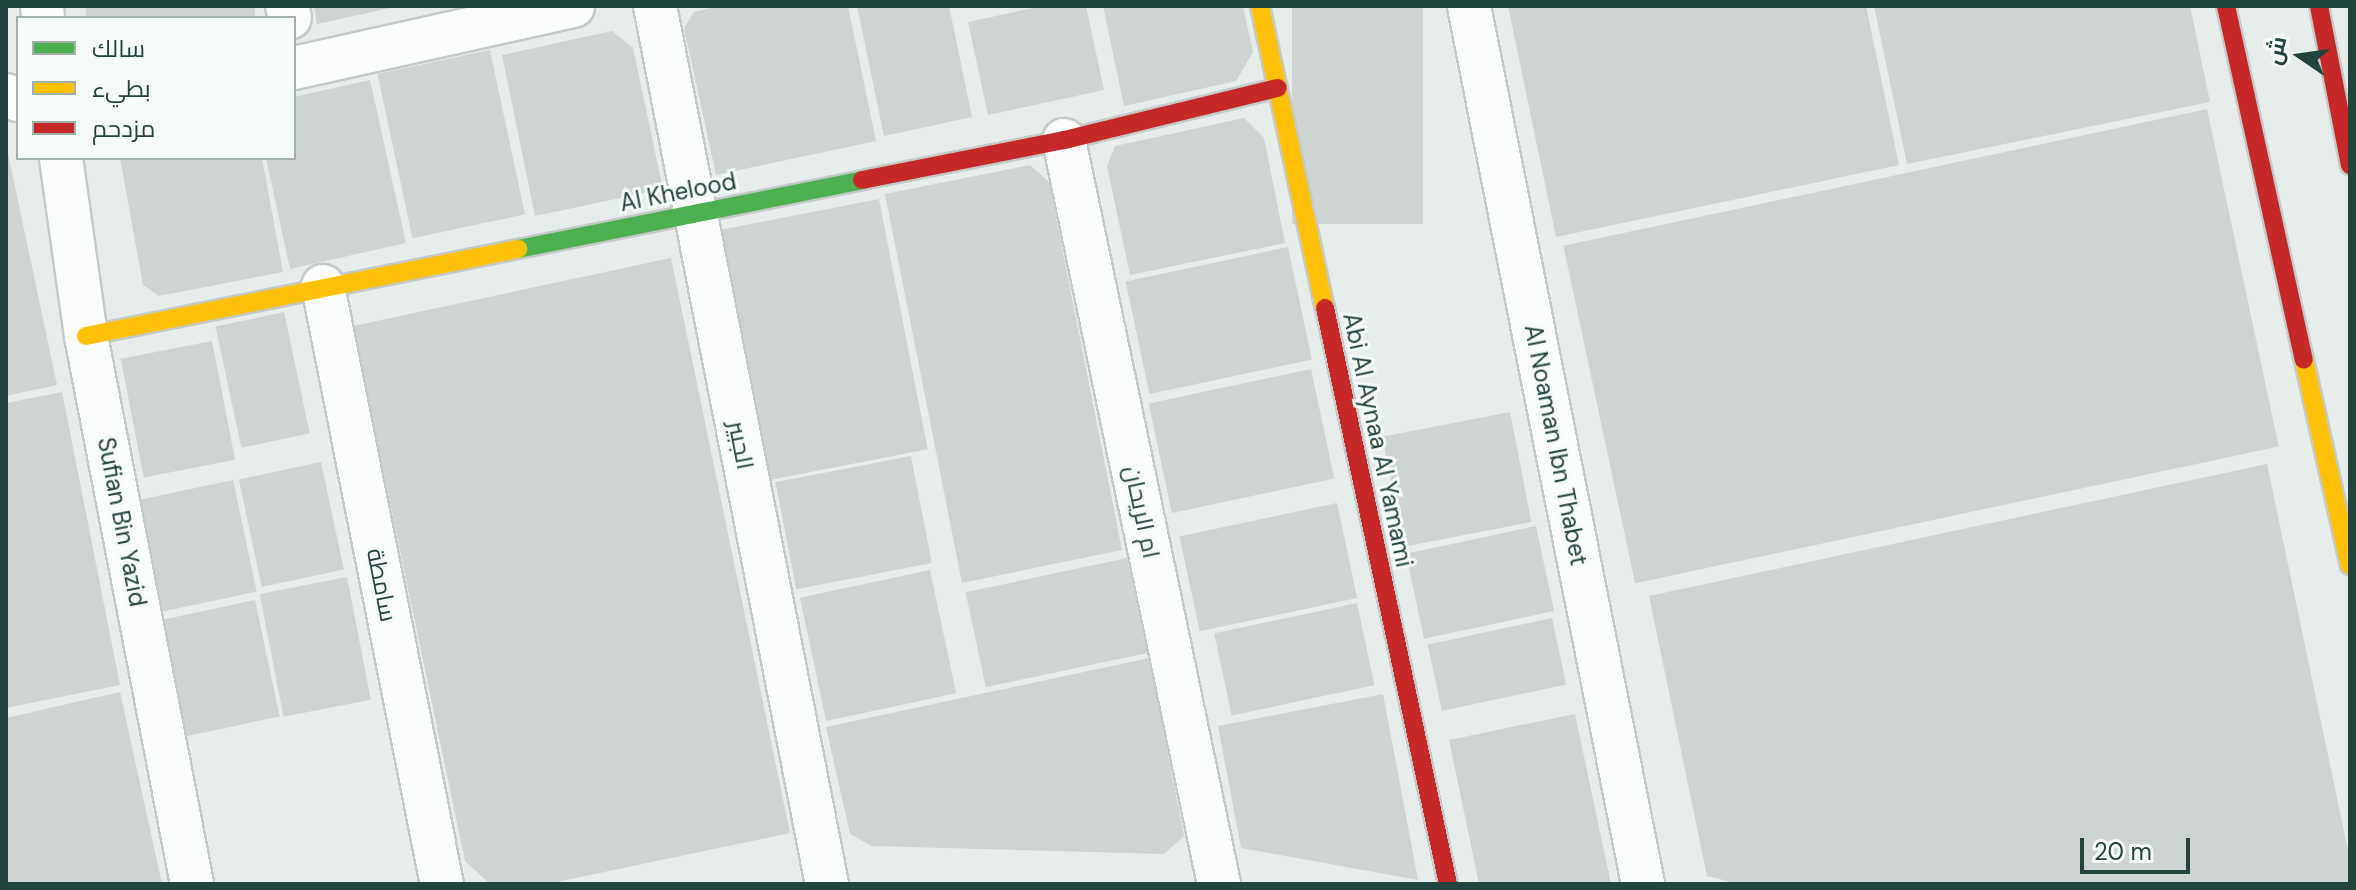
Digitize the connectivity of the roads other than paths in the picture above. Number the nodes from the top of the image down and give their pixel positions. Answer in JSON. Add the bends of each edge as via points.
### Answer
{"nodes":[{"id":1,"x":573,"y":6,"type":"edge"},
{"id":2,"x":655,"y":6,"type":"edge"},
{"id":3,"x":1260,"y":6,"type":"edge"},
{"id":4,"x":1469,"y":6,"type":"edge"},
{"id":5,"x":2226,"y":6,"type":"edge"},
{"id":6,"x":2319,"y":6,"type":"edge"},
{"id":7,"x":296,"y":58,"type":"edge"},
{"id":8,"x":1278,"y":88,"type":"junction"},
{"id":9,"x":1064,"y":140,"type":"junction"},
{"id":10,"x":61,"y":160,"type":"edge"},
{"id":11,"x":2350,"y":165,"type":"edge"},
{"id":12,"x":695,"y":213,"type":"junction"},
{"id":13,"x":323,"y":286,"type":"junction"},
{"id":14,"x":86,"y":336,"type":"junction"},
{"id":15,"x":2350,"y":565,"type":"edge"},
{"id":16,"x":192,"y":884,"type":"edge"},
{"id":17,"x":442,"y":884,"type":"edge"},
{"id":18,"x":827,"y":884,"type":"edge"},
{"id":19,"x":1219,"y":884,"type":"edge"},
{"id":20,"x":1448,"y":884,"type":"edge"},
{"id":21,"x":1643,"y":884,"type":"edge"}],
"edges":[{"from":1,"to":7,"type":"street"},
{"from":2,"to":12,"type":"street","name":"الجبير"},
{"from":3,"to":8,"type":"street","name":"Abi Al Aynaa Al Yamami"},
{"from":4,"to":21,"type":"street","name":"Al Noaman Ibn Thabet"},
{"from":5,"to":15,"type":"street"},
{"from":6,"to":11,"type":"street"},
{"from":8,"to":9,"type":"street","name":"Al Khelood"},
{"from":8,"to":20,"type":"street","name":"Abi Al Aynaa Al Yamami"},
{"from":9,"to":12,"type":"street","name":"Al Khelood"},
{"from":9,"to":19,"type":"street","name":"ام الريحان"},
{"from":10,"to":14,"type":"street","name":"Sufian Bin Yazid"},
{"from":12,"to":13,"type":"street","name":"Al Khelood"},
{"from":12,"to":18,"type":"street","name":"الجبير"},
{"from":13,"to":14,"type":"street","name":"Al Khelood"},
{"from":13,"to":17,"type":"street","name":"سامطة"},
{"from":14,"to":16,"type":"street","name":"Sufian Bin Yazid"}]}
